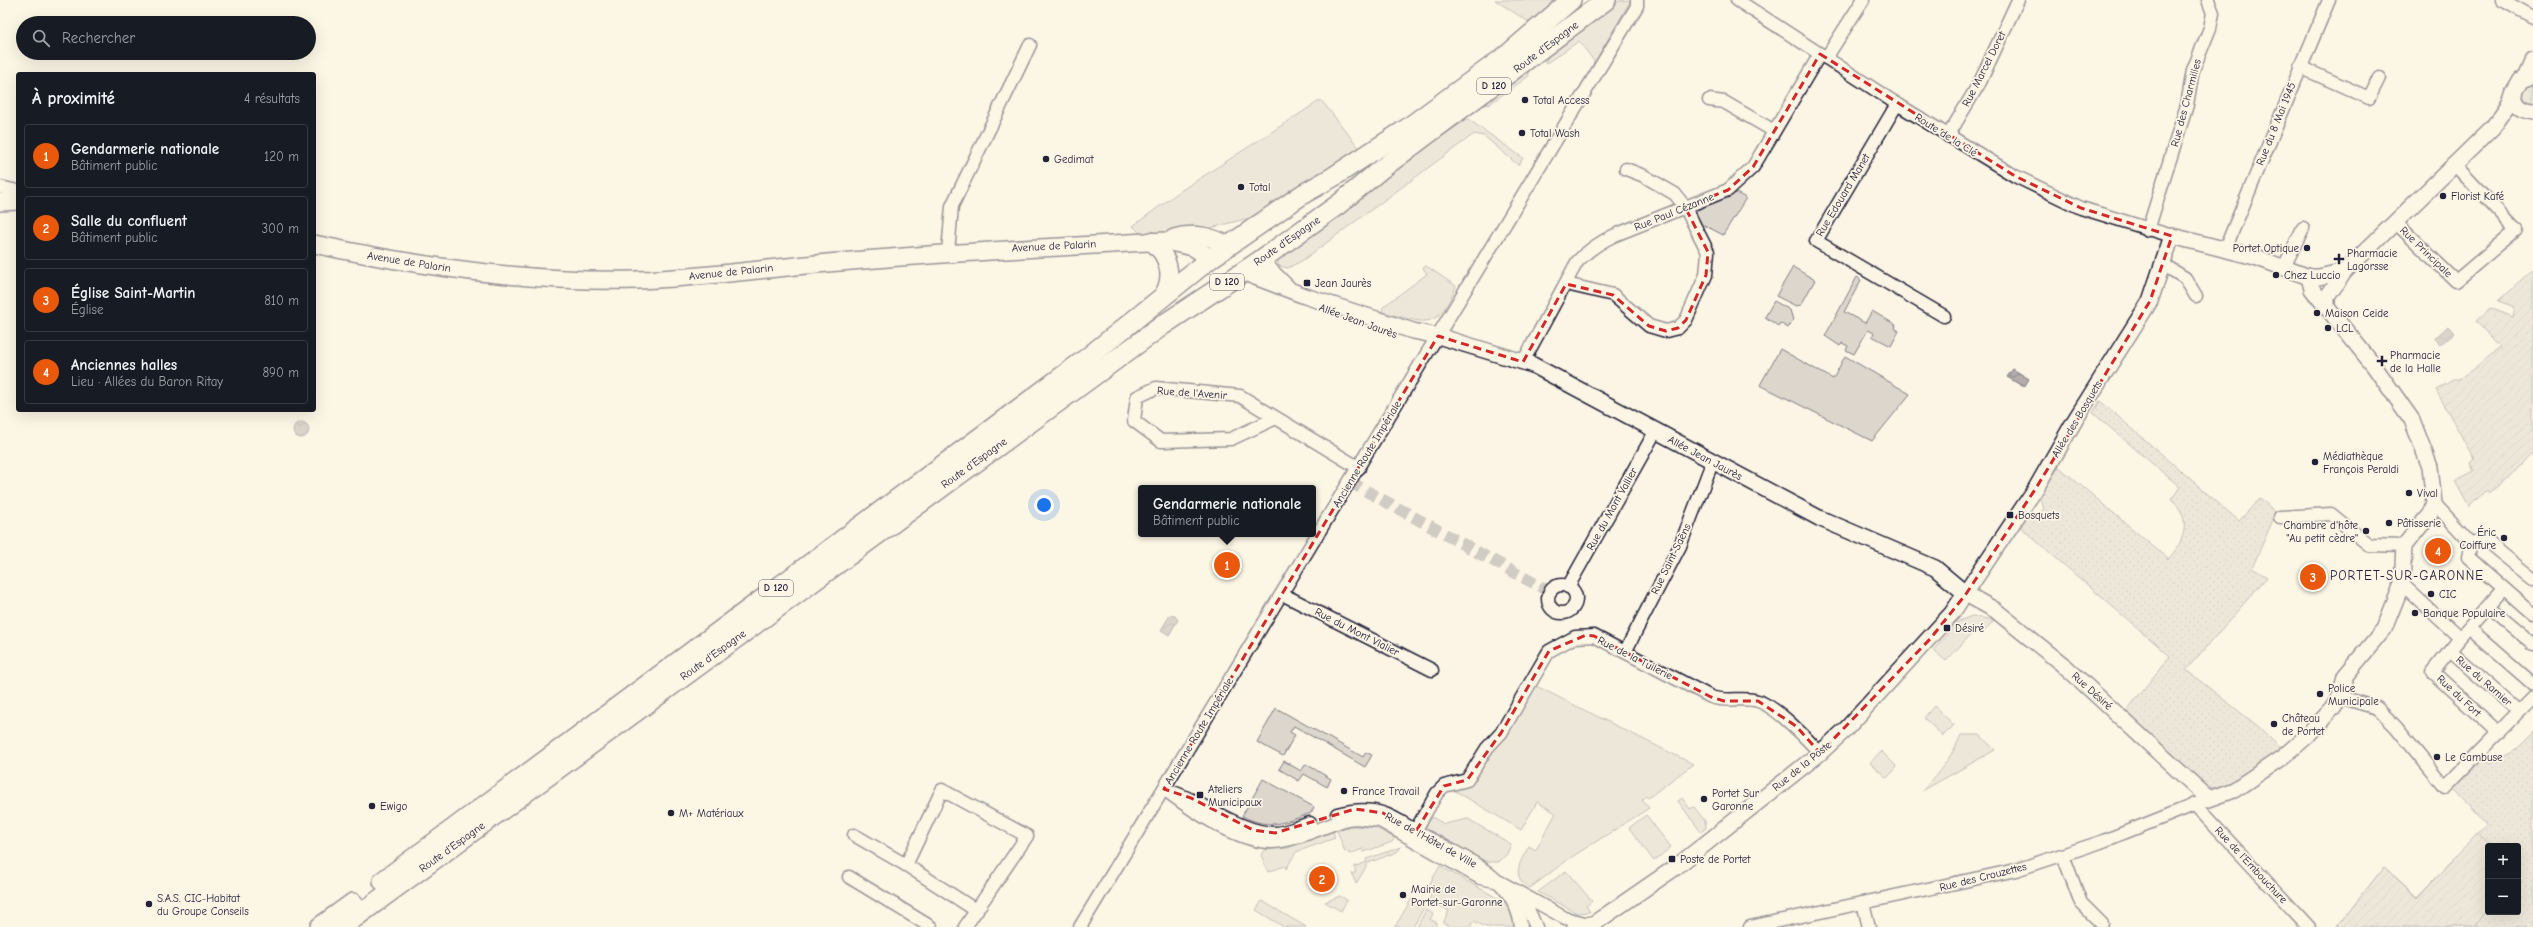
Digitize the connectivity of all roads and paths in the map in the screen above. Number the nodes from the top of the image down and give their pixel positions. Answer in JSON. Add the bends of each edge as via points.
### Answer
{"nodes":[{"id":1,"x":1571,"y":0,"type":"edge"},
{"id":2,"x":1606,"y":0,"type":"edge"},
{"id":3,"x":1737,"y":0,"type":"edge"},
{"id":4,"x":1864,"y":0,"type":"edge"},
{"id":5,"x":2208,"y":0,"type":"edge"},
{"id":6,"x":2330,"y":0,"type":"edge"},
{"id":7,"x":2502,"y":0,"type":"edge"},
{"id":8,"x":2012,"y":2,"type":"edge"},
{"id":9,"x":1637,"y":3,"type":"edge"},
{"id":10,"x":2533,"y":17,"type":"edge"},
{"id":11,"x":1030,"y":45,"type":"dead end"},
{"id":12,"x":1823,"y":56,"type":"junction"},
{"id":13,"x":2533,"y":60,"type":"edge"},
{"id":14,"x":2300,"y":67,"type":"junction"},
{"id":15,"x":2529,"y":77,"type":"edge"},
{"id":16,"x":2378,"y":78,"type":"dead end"},
{"id":17,"x":2514,"y":92,"type":"junction"},
{"id":18,"x":1709,"y":100,"type":"dead end"},
{"id":19,"x":1897,"y":104,"type":"junction"},
{"id":20,"x":2530,"y":112,"type":"edge"},
{"id":21,"x":2493,"y":127,"type":"junction"},
{"id":22,"x":1774,"y":131,"type":"junction"},
{"id":23,"x":1948,"y":136,"type":"junction"},
{"id":24,"x":2454,"y":164,"type":"junction"},
{"id":25,"x":1626,"y":169,"type":"dead end"},
{"id":26,"x":0,"y":187,"type":"edge"},
{"id":27,"x":16,"y":191,"type":"edge"},
{"id":28,"x":16,"y":201,"type":"edge"},
{"id":29,"x":0,"y":202,"type":"edge"},
{"id":30,"x":1685,"y":207,"type":"junction"},
{"id":31,"x":2396,"y":222,"type":"junction"},
{"id":32,"x":2303,"y":228,"type":"dead end"},
{"id":33,"x":2148,"y":230,"type":"junction"},
{"id":34,"x":2172,"y":236,"type":"junction"},
{"id":35,"x":1158,"y":241,"type":"junction"},
{"id":36,"x":316,"y":244,"type":"edge"},
{"id":37,"x":1229,"y":246,"type":"junction"},
{"id":38,"x":2225,"y":249,"type":"junction"},
{"id":39,"x":948,"y":252,"type":"junction"},
{"id":40,"x":1211,"y":258,"type":"junction"},
{"id":41,"x":2164,"y":265,"type":"junction"},
{"id":42,"x":1250,"y":267,"type":"junction"},
{"id":43,"x":2284,"y":267,"type":"junction"},
{"id":44,"x":2345,"y":271,"type":"junction"},
{"id":45,"x":2314,"y":277,"type":"junction"},
{"id":46,"x":1566,"y":284,"type":"junction"},
{"id":47,"x":2333,"y":289,"type":"junction"},
{"id":48,"x":2196,"y":296,"type":"dead end"},
{"id":49,"x":1156,"y":302,"type":"junction"},
{"id":50,"x":2327,"y":305,"type":"junction"},
{"id":51,"x":1944,"y":316,"type":"dead end"},
{"id":52,"x":1438,"y":336,"type":"junction"},
{"id":53,"x":1523,"y":362,"type":"junction"},
{"id":54,"x":1276,"y":418,"type":"junction"},
{"id":55,"x":1655,"y":432,"type":"junction"},
{"id":56,"x":1712,"y":463,"type":"junction"},
{"id":57,"x":1359,"y":468,"type":"junction"},
{"id":58,"x":2434,"y":503,"type":"junction"},
{"id":59,"x":2280,"y":517,"type":"dead end"},
{"id":60,"x":2471,"y":544,"type":"junction"},
{"id":61,"x":2404,"y":546,"type":"junction"},
{"id":62,"x":2530,"y":571,"type":"edge"},
{"id":63,"x":2402,"y":584,"type":"junction"},
{"id":64,"x":1568,"y":587,"type":"dead end"},
{"id":65,"x":2503,"y":589,"type":"junction"},
{"id":66,"x":1282,"y":594,"type":"junction"},
{"id":67,"x":1966,"y":594,"type":"junction"},
{"id":68,"x":2489,"y":607,"type":"junction"},
{"id":69,"x":2533,"y":614,"type":"edge"},
{"id":70,"x":2470,"y":629,"type":"junction"},
{"id":71,"x":2460,"y":638,"type":"junction"},
{"id":72,"x":2533,"y":644,"type":"edge"},
{"id":73,"x":2450,"y":651,"type":"junction"},
{"id":74,"x":1624,"y":652,"type":"junction"},
{"id":75,"x":1432,"y":670,"type":"dead end"},
{"id":76,"x":2533,"y":684,"type":"edge"},
{"id":77,"x":2340,"y":697,"type":"junction"},
{"id":78,"x":2533,"y":697,"type":"edge"},
{"id":79,"x":2518,"y":711,"type":"junction"},
{"id":80,"x":2499,"y":733,"type":"junction"},
{"id":81,"x":1820,"y":753,"type":"junction"},
{"id":82,"x":1164,"y":789,"type":"junction"},
{"id":83,"x":2209,"y":799,"type":"junction"},
{"id":84,"x":2194,"y":804,"type":"junction"},
{"id":85,"x":854,"y":835,"type":"dead end"},
{"id":86,"x":1413,"y":835,"type":"junction"},
{"id":87,"x":2063,"y":855,"type":"junction"},
{"id":88,"x":906,"y":865,"type":"junction"},
{"id":89,"x":849,"y":877,"type":"dead end"},
{"id":90,"x":1500,"y":882,"type":"junction"},
{"id":91,"x":1521,"y":894,"type":"junction"},
{"id":92,"x":1863,"y":903,"type":"junction"},
{"id":93,"x":977,"y":911,"type":"junction"},
{"id":94,"x":2102,"y":924,"type":"dead end"},
{"id":95,"x":1590,"y":926,"type":"edge"},
{"id":96,"x":1758,"y":926,"type":"edge"},
{"id":97,"x":320,"y":927,"type":"edge"},
{"id":98,"x":342,"y":927,"type":"edge"},
{"id":99,"x":931,"y":927,"type":"edge"},
{"id":100,"x":965,"y":927,"type":"edge"},
{"id":101,"x":1080,"y":927,"type":"edge"},
{"id":102,"x":1521,"y":927,"type":"edge"},
{"id":103,"x":1536,"y":927,"type":"edge"},
{"id":104,"x":1575,"y":927,"type":"edge"},
{"id":105,"x":1869,"y":927,"type":"edge"},
{"id":106,"x":2309,"y":927,"type":"edge"}],
"edges":[{"from":1,"to":37,"type":"main road","name":"Route d'Espagne","number":"D 120","via":[[1507,55],[1405,130],[1303,194]]},
{"from":2,"to":42,"type":"main road","name":"Route d'Espagne","number":"D 120","via":[[1380,170],[1339,204]]},
{"from":3,"to":12,"type":"street","name":"Route de la Clé"},
{"from":4,"to":12,"type":"street","name":"Rue Paul Cézanne"},
{"from":5,"to":33,"type":"street","name":"Rue des Charmilles","via":[[2213,13],[2210,28],[2193,70],[2187,105]]},
{"from":6,"to":14,"type":"street","name":"Rue du 8 Mai 1945"},
{"from":7,"to":10,"type":"street"},
{"from":8,"to":23,"type":"street","name":"Rue Marcel Doret","via":[[1980,82]]},
{"from":9,"to":52,"type":"street","name":"Ancienne Route Impériale"},
{"from":11,"to":39,"type":"street","via":[[952,206]]},
{"from":12,"to":19,"type":"street","name":"Route de la Clé"},
{"from":12,"to":22,"type":"street","name":"Rue Paul Cézanne"},
{"from":13,"to":15,"type":"street","name":"Rue Principale"},
{"from":14,"to":16,"type":"street","via":[[2369,98]]},
{"from":14,"to":38,"type":"street","name":"Rue du 8 Mai 1945"},
{"from":15,"to":17,"type":"street","name":"Rue Principale","via":[[2518,83]]},
{"from":17,"to":20,"type":"street","via":[[2516,104]]},
{"from":17,"to":21,"type":"street","name":"Rue Principale","via":[[2507,108]]},
{"from":18,"to":22,"type":"street","via":[[1724,102]]},
{"from":19,"to":23,"type":"street","name":"Route de la Clé"},
{"from":19,"to":51,"type":"street","name":"Rue Edouard Manet","via":[[1816,241]]},
{"from":20,"to":21,"type":"street","name":"Rue Principale"},
{"from":21,"to":24,"type":"street","name":"Rue Principale"},
{"from":22,"to":30,"type":"street","name":"Rue Paul Cézanne","via":[[1753,167],[1728,190]]},
{"from":23,"to":33,"type":"street","name":"Route de la Clé","via":[[2050,194],[2081,208]]},
{"from":24,"to":31,"type":"street","name":"Rue Principale"},
{"from":24,"to":31,"type":"street","name":"Rue Principale","via":[[2516,230],[2456,281]]},
{"from":25,"to":30,"type":"street","via":[[1675,194]]},
{"from":26,"to":27,"type":"street"},
{"from":28,"to":29,"type":"main road"},
{"from":30,"to":46,"type":"street","name":"Rue Paul Cézanne","via":[[1599,242],[1578,262]]},
{"from":30,"to":46,"type":"street","via":[[1708,252],[1706,275],[1686,320],[1678,328],[1666,331],[1649,326],[1613,295]]},
{"from":31,"to":44,"type":"street","name":"Rue Principale"},
{"from":32,"to":43,"type":"street"},
{"from":33,"to":34,"type":"street","name":"Route de la Clé"},
{"from":34,"to":38,"type":"street"},
{"from":34,"to":41,"type":"street","name":"Allée des Bosquets"},
{"from":35,"to":37,"type":"main road","name":"Avenue de Palarin","via":[[1180,236],[1200,236]]},
{"from":35,"to":39,"type":"main road","name":"Avenue de Palarin"},
{"from":35,"to":40,"type":"main road","name":"Avenue de Palarin","via":[[1193,247]]},
{"from":35,"to":49,"type":"main road","via":[[1169,268],[1166,290]]},
{"from":36,"to":39,"type":"main road","name":"Avenue de Palarin","via":[[414,264],[473,271],[604,280],[678,277]]},
{"from":37,"to":40,"type":"main road","name":"Route d'Espagne","number":"D 120"},
{"from":37,"to":42,"type":"main road"},
{"from":38,"to":43,"type":"street"},
{"from":40,"to":42,"type":"main road"},
{"from":40,"to":49,"type":"main road","name":"Route d'Espagne","number":"D 120"},
{"from":41,"to":48,"type":"street","via":[[2186,278]]},
{"from":41,"to":67,"type":"street","name":"Allée des Bosquets","via":[[2142,315],[2075,420],[2036,488]]},
{"from":42,"to":52,"type":"street","name":"Allée Jean Jaurès","via":[[1304,296],[1413,331]]},
{"from":42,"to":98,"type":"main road","name":"Route d'Espagne","number":"D 120","via":[[1163,325]]},
{"from":43,"to":45,"type":"street"},
{"from":44,"to":45,"type":"street"},
{"from":44,"to":47,"type":"street","name":"Rue Principale"},
{"from":45,"to":47,"type":"street","via":[[2324,286]]},
{"from":45,"to":50,"type":"street","via":[[2312,289]]},
{"from":46,"to":53,"type":"street","name":"Rue Paul Cézanne"},
{"from":47,"to":50,"type":"street","name":"Rue Principale","via":[[2327,297]]},
{"from":49,"to":97,"type":"main road","name":"Route d'Espagne","number":"D 120","via":[[1087,358]]},
{"from":50,"to":58,"type":"street","via":[[2412,420],[2430,467]]},
{"from":52,"to":53,"type":"street","name":"Allée Jean Jaurès"},
{"from":52,"to":57,"type":"street","name":"Ancienne Route Impériale"},
{"from":53,"to":55,"type":"street","name":"Allée Jean Jaurès"},
{"from":54,"to":54,"type":"street","name":"Rue de l'Avenir","via":[[1240,396],[1156,388],[1137,397],[1134,420],[1161,441],[1231,439]]},
{"from":54,"to":57,"type":"street","name":"Rue de l'Avenir"},
{"from":55,"to":56,"type":"street","name":"Allée Jean Jaurès"},
{"from":55,"to":64,"type":"street","name":"Rue du Mont Vallier"},
{"from":56,"to":67,"type":"street","name":"Allée Jean Jaurès","via":[[1819,518],[1935,568]]},
{"from":56,"to":74,"type":"street","name":"Rue Saint-Saëns","via":[[1680,546]]},
{"from":57,"to":66,"type":"street","name":"Ancienne Route Impériale"},
{"from":58,"to":60,"type":"street"},
{"from":58,"to":61,"type":"street","via":[[2430,514]]},
{"from":59,"to":61,"type":"street","via":[[2331,514],[2369,545]]},
{"from":60,"to":62,"type":"street","via":[[2485,540]]},
{"from":60,"to":65,"type":"street","via":[[2468,557]]},
{"from":61,"to":63,"type":"street"},
{"from":63,"to":71,"type":"street"},
{"from":63,"to":77,"type":"street","via":[[2384,629],[2345,676]]},
{"from":65,"to":68,"type":"street","name":"Rue du Fort"},
{"from":65,"to":69,"type":"street"},
{"from":66,"to":75,"type":"street","name":"Rue du Mont Vlalier"},
{"from":66,"to":82,"type":"street","name":"Ancienne Route Impériale"},
{"from":67,"to":81,"type":"street","name":"Rue de la Poste","via":[[1930,639],[1846,729]]},
{"from":67,"to":83,"type":"street","name":"Rue Désiré","via":[[1995,610],[2067,668]]},
{"from":68,"to":70,"type":"street","name":"Rue du Fort"},
{"from":68,"to":72,"type":"street"},
{"from":70,"to":71,"type":"street","name":"Rue du Fort"},
{"from":70,"to":76,"type":"street"},
{"from":71,"to":73,"type":"street","name":"Rue du Fort"},
{"from":73,"to":79,"type":"street","name":"Rue du Ramier"},
{"from":73,"to":80,"type":"street","name":"Rue du Fort","via":[[2433,672]]},
{"from":74,"to":81,"type":"street","name":"Rue de la Tuilerie","via":[[1711,697],[1724,701],[1758,701],[1796,726]]},
{"from":74,"to":86,"type":"street","name":"Rue de la Tuilerie","via":[[1594,636],[1586,635],[1575,637],[1555,647],[1546,657],[1501,733],[1487,748],[1467,780],[1444,786],[1437,793]]},
{"from":77,"to":80,"type":"street","via":[[2377,708],[2445,787]]},
{"from":77,"to":83,"type":"street","via":[[2307,736],[2283,757],[2234,790]]},
{"from":78,"to":79,"type":"street"},
{"from":79,"to":80,"type":"street"},
{"from":81,"to":95,"type":"street","name":"Rue de la Poste","via":[[1676,867]]},
{"from":82,"to":86,"type":"street","name":"Rue de l'Hôtel de Ville","via":[[1186,806],[1254,841],[1282,841],[1356,818],[1380,821]]},
{"from":82,"to":101,"type":"street","name":"Ancienne Route Impériale"},
{"from":83,"to":84,"type":"street","name":"Rue des Crouzettes"},
{"from":84,"to":87,"type":"street","name":"Rue des Crouzettes"},
{"from":84,"to":106,"type":"street","name":"Rue de l'Embouchure"},
{"from":85,"to":88,"type":"street"},
{"from":86,"to":90,"type":"street","name":"Rue de l'Hôtel de Ville","via":[[1480,878]]},
{"from":87,"to":92,"type":"street","name":"Rue des Crouzettes","via":[[2016,870]]},
{"from":87,"to":94,"type":"street","via":[[2081,903]]},
{"from":88,"to":93,"type":"street"},
{"from":88,"to":93,"type":"street","via":[[942,790],[1027,836]]},
{"from":89,"to":99,"type":"street"},
{"from":90,"to":91,"type":"street","name":"Rue de l'Hôtel de Ville"},
{"from":90,"to":102,"type":"street","via":[[1514,902]]},
{"from":91,"to":95,"type":"street","name":"Rue de l'Hôtel de Ville","via":[[1565,918]]},
{"from":91,"to":103,"type":"street"},
{"from":92,"to":96,"type":"street","name":"Rue des Crouzettes"},
{"from":92,"to":105,"type":"street"},
{"from":93,"to":100,"type":"street"},
{"from":95,"to":104,"type":"street","name":"Rue de la Poste"}]}
